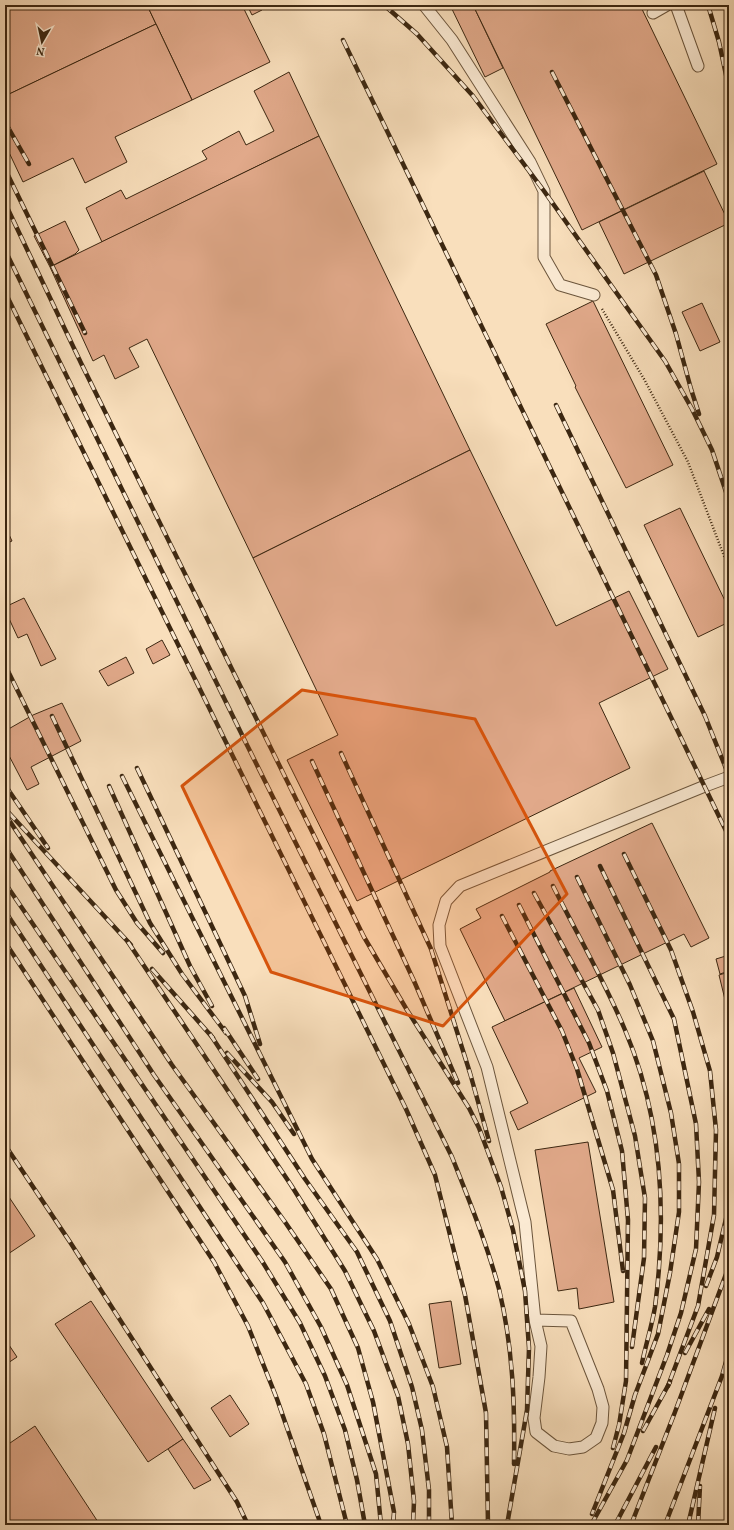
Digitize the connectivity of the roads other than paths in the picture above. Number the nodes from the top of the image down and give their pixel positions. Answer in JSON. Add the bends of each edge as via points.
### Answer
{"nodes":[{"id":1,"x":424,"y":5,"type":"edge"},
{"id":2,"x":667,"y":5,"type":"edge"},
{"id":3,"x":676,"y":5,"type":"edge"},
{"id":4,"x":653,"y":13,"type":"dead end"},
{"id":5,"x":698,"y":66,"type":"dead end"},
{"id":6,"x":594,"y":295,"type":"road end"},
{"id":7,"x":729,"y":777,"type":"edge"},
{"id":8,"x":535,"y":1320,"type":"junction"}],
"edges":[{"from":1,"to":6,"type":"lane","via":[[452,40],[530,162],[544,191],[544,257],[560,285]]},
{"from":2,"to":4,"type":"lane"},
{"from":3,"to":5,"type":"lane"},
{"from":7,"to":8,"type":"lane","via":[[460,886],[446,901],[439,925],[440,946],[487,1067],[525,1222]]},
{"from":8,"to":8,"type":"lane","via":[[541,1346],[534,1418],[536,1432],[554,1446],[569,1449],[583,1447],[596,1438],[602,1422],[603,1407],[583,1349],[571,1321]]}]}
